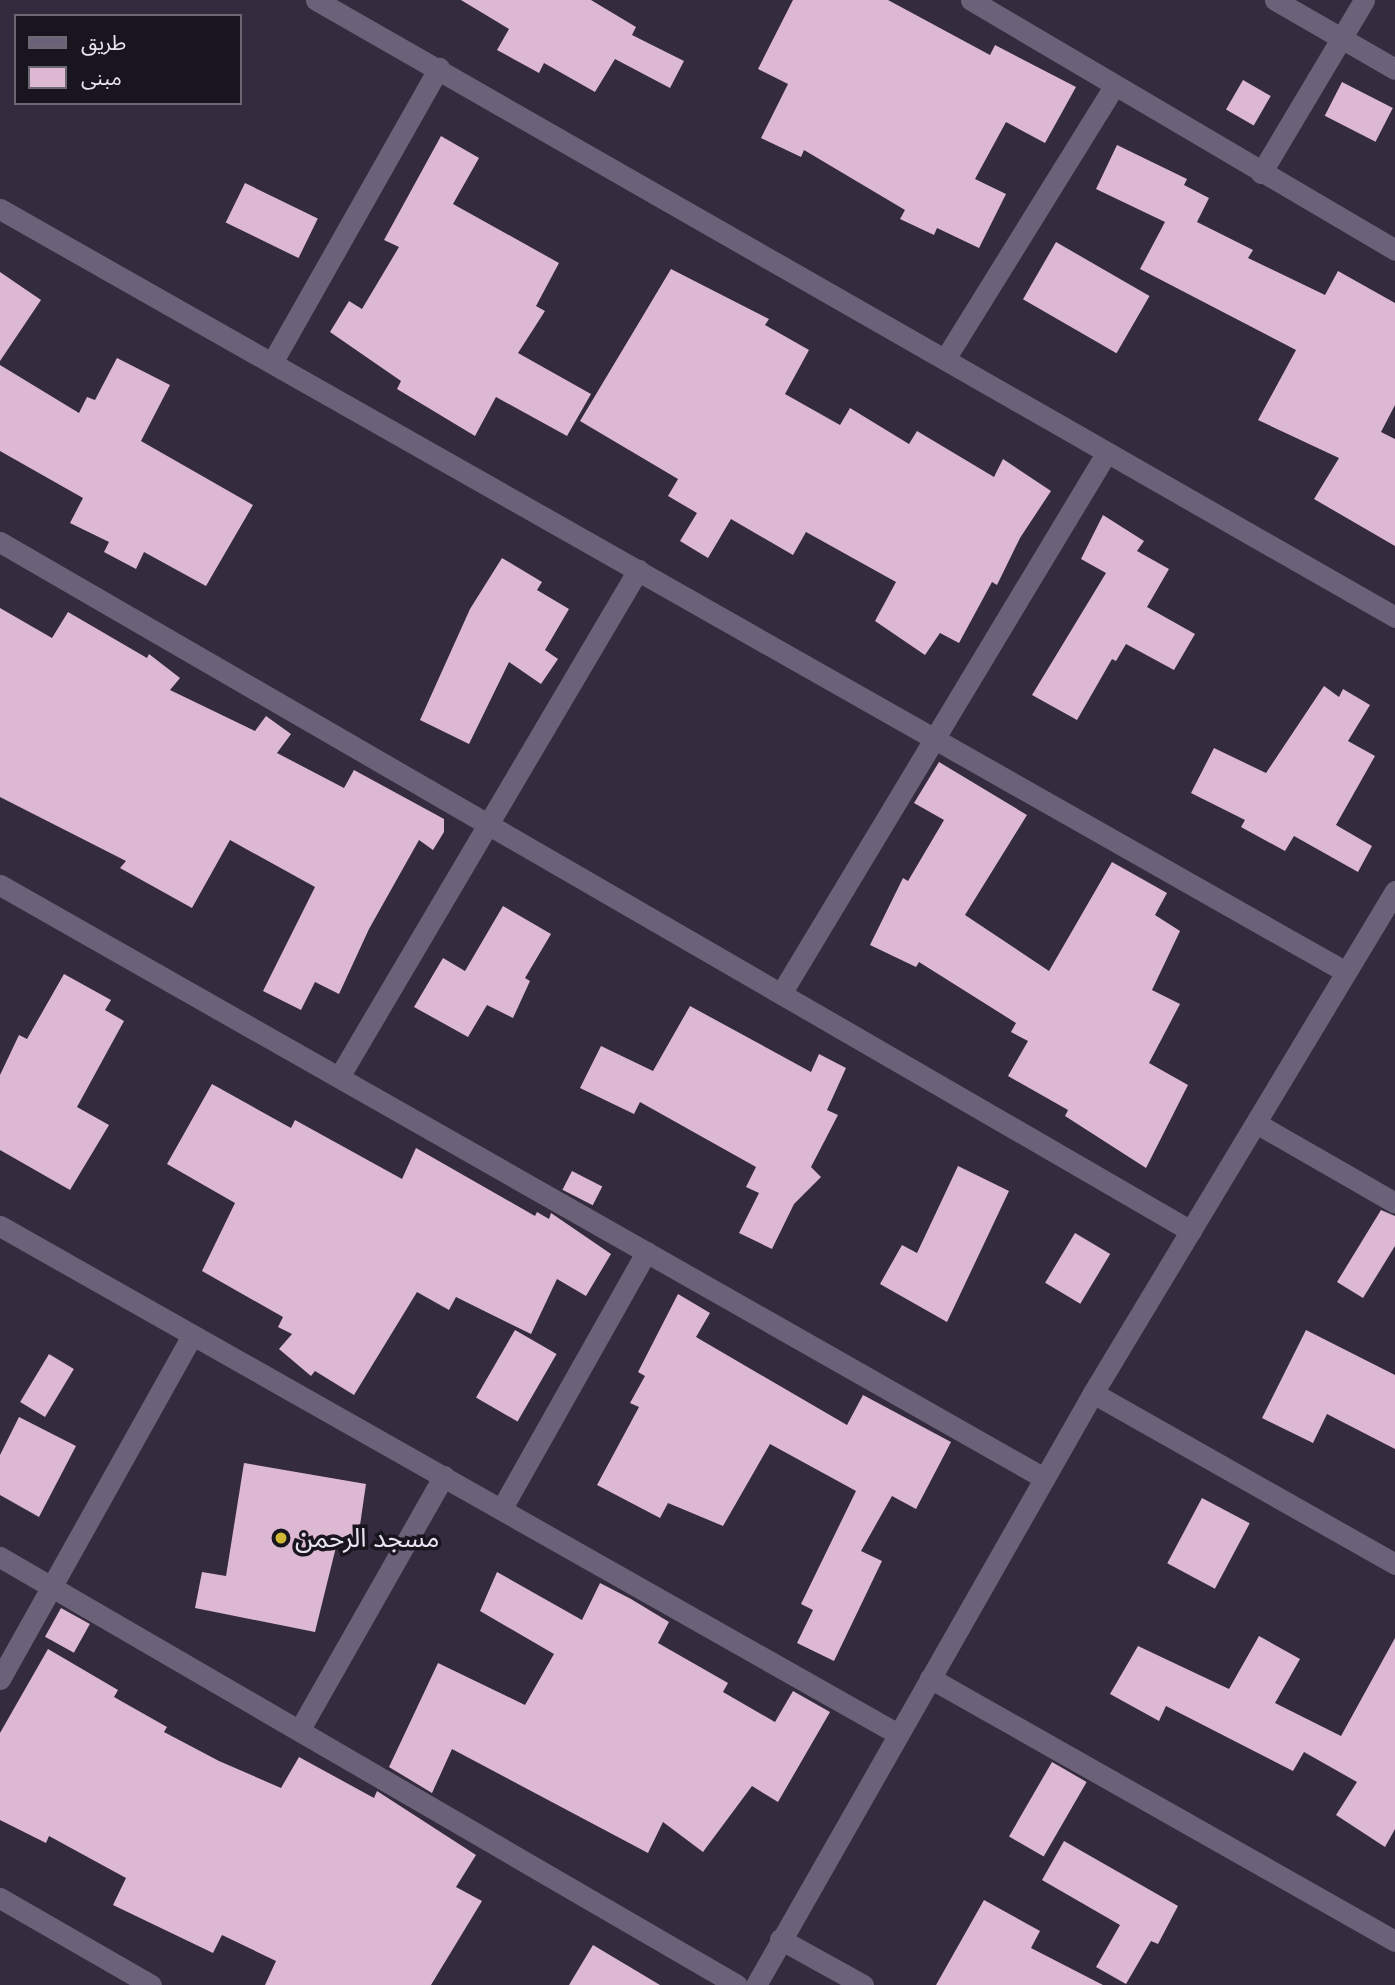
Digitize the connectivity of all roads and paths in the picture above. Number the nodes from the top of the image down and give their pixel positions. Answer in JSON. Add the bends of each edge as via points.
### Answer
{"nodes":[{"id":1,"x":316,"y":0,"type":"edge"},
{"id":2,"x":971,"y":0,"type":"edge"},
{"id":3,"x":1275,"y":0,"type":"edge"},
{"id":4,"x":1364,"y":0,"type":"edge"},
{"id":5,"x":1342,"y":38,"type":"junction"},
{"id":6,"x":439,"y":68,"type":"junction"},
{"id":7,"x":1395,"y":69,"type":"edge"},
{"id":8,"x":1115,"y":85,"type":"junction"},
{"id":9,"x":1261,"y":173,"type":"junction"},
{"id":10,"x":0,"y":209,"type":"edge"},
{"id":11,"x":1395,"y":250,"type":"edge"},
{"id":12,"x":945,"y":359,"type":"junction"},
{"id":13,"x":273,"y":361,"type":"junction"},
{"id":14,"x":1107,"y":452,"type":"junction"},
{"id":15,"x":0,"y":542,"type":"edge"},
{"id":16,"x":638,"y":570,"type":"junction"},
{"id":17,"x":1395,"y":617,"type":"edge"},
{"id":18,"x":936,"y":737,"type":"junction"},
{"id":19,"x":492,"y":824,"type":"junction"},
{"id":20,"x":0,"y":884,"type":"edge"},
{"id":21,"x":1395,"y":891,"type":"edge"},
{"id":22,"x":1344,"y":971,"type":"junction"},
{"id":23,"x":782,"y":992,"type":"junction"},
{"id":24,"x":339,"y":1077,"type":"junction"},
{"id":25,"x":1256,"y":1123,"type":"junction"},
{"id":26,"x":1395,"y":1203,"type":"edge"},
{"id":27,"x":0,"y":1226,"type":"edge"},
{"id":28,"x":1191,"y":1231,"type":"junction"},
{"id":29,"x":646,"y":1252,"type":"junction"},
{"id":30,"x":191,"y":1337,"type":"junction"},
{"id":31,"x":1093,"y":1393,"type":"junction"},
{"id":32,"x":444,"y":1476,"type":"junction"},
{"id":33,"x":1044,"y":1478,"type":"junction"},
{"id":34,"x":502,"y":1508,"type":"junction"},
{"id":35,"x":0,"y":1557,"type":"edge"},
{"id":36,"x":1395,"y":1564,"type":"edge"},
{"id":37,"x":53,"y":1587,"type":"junction"},
{"id":38,"x":930,"y":1678,"type":"junction"},
{"id":39,"x":0,"y":1679,"type":"edge"},
{"id":40,"x":300,"y":1729,"type":"junction"},
{"id":41,"x":898,"y":1734,"type":"junction"},
{"id":42,"x":0,"y":1898,"type":"edge"},
{"id":43,"x":780,"y":1939,"type":"junction"},
{"id":44,"x":1395,"y":1941,"type":"edge"},
{"id":45,"x":151,"y":1985,"type":"edge"},
{"id":46,"x":737,"y":1985,"type":"edge"},
{"id":47,"x":756,"y":1985,"type":"edge"},
{"id":48,"x":863,"y":1985,"type":"edge"}],
"edges":[{"from":1,"to":6,"type":"street"},
{"from":2,"to":8,"type":"street"},
{"from":3,"to":5,"type":"street"},
{"from":4,"to":5,"type":"street"},
{"from":5,"to":7,"type":"street"},
{"from":5,"to":9,"type":"street"},
{"from":6,"to":12,"type":"street"},
{"from":6,"to":13,"type":"street"},
{"from":8,"to":9,"type":"street"},
{"from":8,"to":12,"type":"street"},
{"from":9,"to":11,"type":"street"},
{"from":10,"to":13,"type":"street"},
{"from":12,"to":14,"type":"street"},
{"from":13,"to":16,"type":"street"},
{"from":14,"to":17,"type":"street"},
{"from":14,"to":18,"type":"street"},
{"from":15,"to":19,"type":"street"},
{"from":16,"to":18,"type":"street"},
{"from":16,"to":19,"type":"street"},
{"from":18,"to":22,"type":"street"},
{"from":18,"to":23,"type":"street"},
{"from":19,"to":23,"type":"street"},
{"from":19,"to":24,"type":"street"},
{"from":20,"to":24,"type":"street"},
{"from":21,"to":22,"type":"street"},
{"from":22,"to":25,"type":"street"},
{"from":23,"to":28,"type":"street"},
{"from":24,"to":29,"type":"street"},
{"from":25,"to":26,"type":"street"},
{"from":25,"to":28,"type":"street"},
{"from":27,"to":30,"type":"street"},
{"from":28,"to":31,"type":"street"},
{"from":29,"to":33,"type":"street"},
{"from":29,"to":34,"type":"street"},
{"from":30,"to":32,"type":"street"},
{"from":30,"to":37,"type":"street"},
{"from":31,"to":33,"type":"street"},
{"from":31,"to":36,"type":"street"},
{"from":32,"to":34,"type":"street"},
{"from":32,"to":40,"type":"street"},
{"from":33,"to":38,"type":"street"},
{"from":34,"to":41,"type":"street"},
{"from":35,"to":37,"type":"street"},
{"from":37,"to":39,"type":"street"},
{"from":37,"to":40,"type":"street"},
{"from":38,"to":41,"type":"street"},
{"from":38,"to":44,"type":"street"},
{"from":40,"to":46,"type":"street"},
{"from":41,"to":43,"type":"street"},
{"from":42,"to":45,"type":"street"},
{"from":43,"to":47,"type":"street"},
{"from":43,"to":48,"type":"street"}]}
